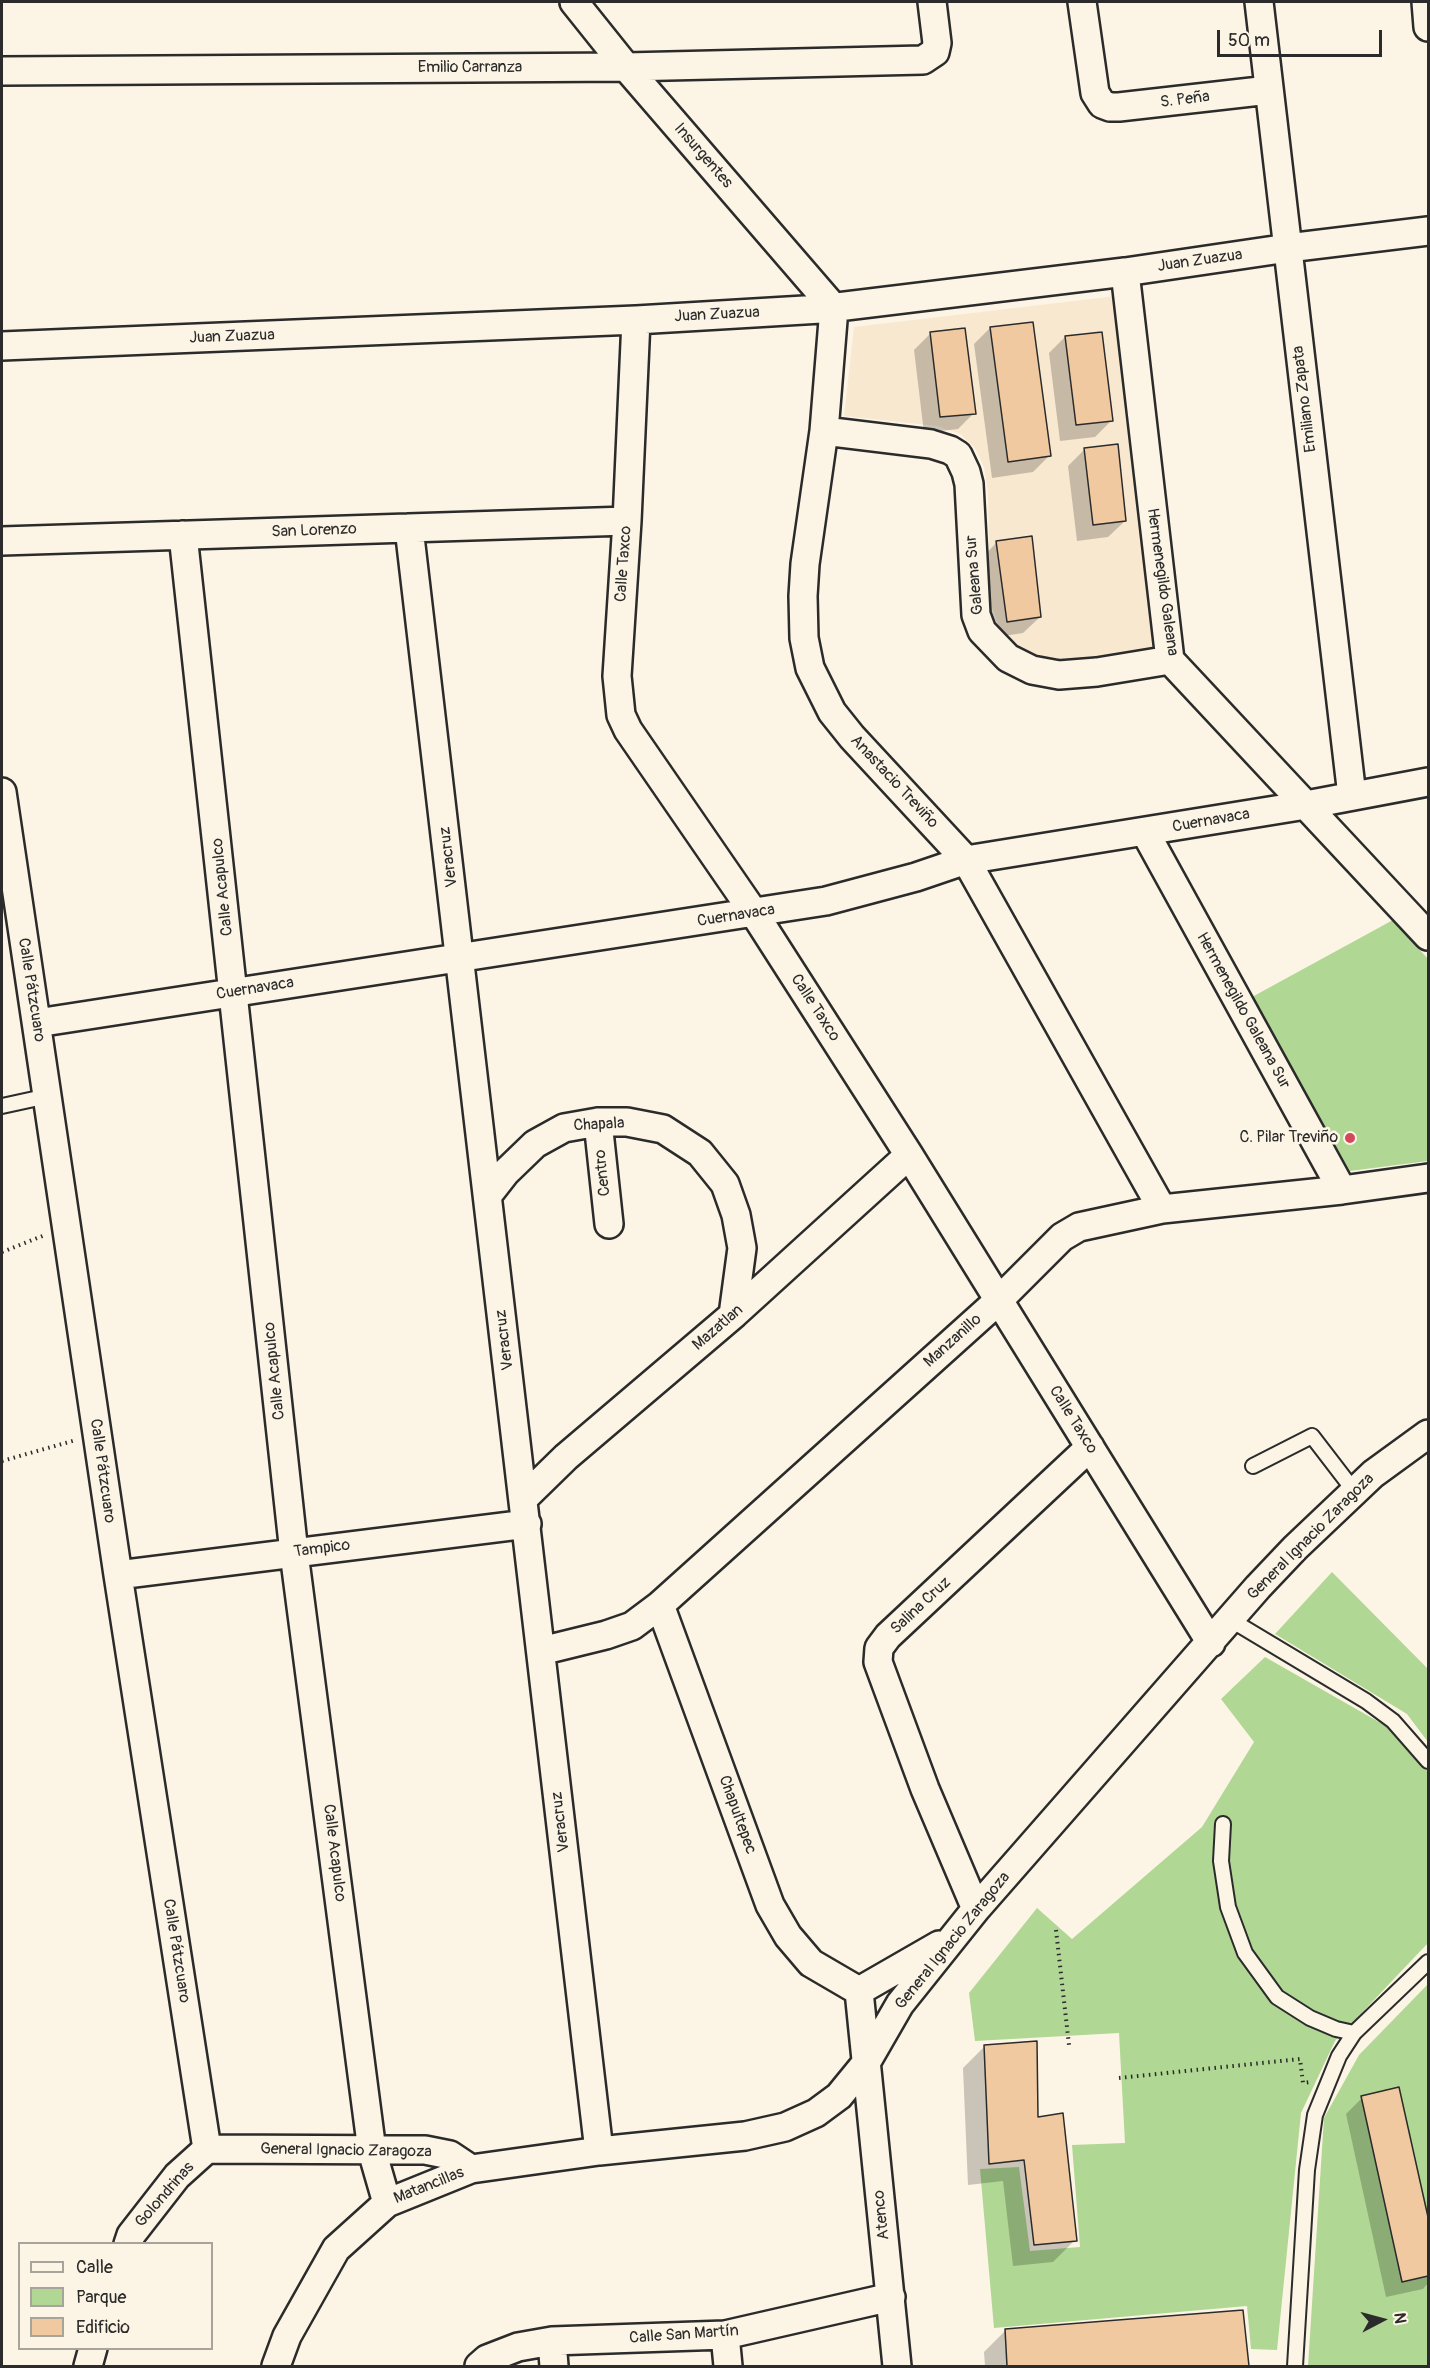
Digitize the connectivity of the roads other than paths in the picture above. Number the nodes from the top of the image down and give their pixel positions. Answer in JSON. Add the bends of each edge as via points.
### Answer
{"nodes":[{"id":1,"x":574,"y":2,"type":"edge"},
{"id":2,"x":932,"y":2,"type":"edge"},
{"id":3,"x":1082,"y":2,"type":"edge"},
{"id":4,"x":1259,"y":2,"type":"edge"},
{"id":5,"x":1425,"y":2,"type":"edge"},
{"id":6,"x":1428,"y":27,"type":"edge"},
{"id":7,"x":626,"y":67,"type":"junction"},
{"id":8,"x":2,"y":71,"type":"edge"},
{"id":9,"x":1269,"y":90,"type":"junction"},
{"id":10,"x":1428,"y":231,"type":"edge"},
{"id":11,"x":1288,"y":248,"type":"junction"},
{"id":12,"x":1125,"y":272,"type":"junction"},
{"id":13,"x":834,"y":308,"type":"junction"},
{"id":14,"x":636,"y":320,"type":"junction"},
{"id":15,"x":2,"y":346,"type":"edge"},
{"id":16,"x":824,"y":430,"type":"junction"},
{"id":17,"x":627,"y":521,"type":"junction"},
{"id":18,"x":409,"y":528,"type":"junction"},
{"id":19,"x":183,"y":535,"type":"junction"},
{"id":20,"x":2,"y":541,"type":"edge"},
{"id":21,"x":1170,"y":660,"type":"junction"},
{"id":22,"x":1428,"y":782,"type":"edge"},
{"id":23,"x":2,"y":792,"type":"edge"},
{"id":24,"x":1352,"y":796,"type":"junction"},
{"id":25,"x":1306,"y":805,"type":"junction"},
{"id":26,"x":1145,"y":832,"type":"junction"},
{"id":27,"x":966,"y":860,"type":"junction"},
{"id":28,"x":754,"y":913,"type":"junction"},
{"id":29,"x":12,"y":933,"type":"edge"},
{"id":30,"x":1428,"y":936,"type":"edge"},
{"id":31,"x":461,"y":957,"type":"junction"},
{"id":32,"x":235,"y":992,"type":"junction"},
{"id":33,"x":37,"y":1023,"type":"junction"},
{"id":34,"x":48,"y":1096,"type":"junction"},
{"id":35,"x":2,"y":1106,"type":"edge"},
{"id":36,"x":597,"y":1122,"type":"junction"},
{"id":37,"x":909,"y":1155,"type":"junction"},
{"id":38,"x":1428,"y":1178,"type":"edge"},
{"id":39,"x":1342,"y":1190,"type":"junction"},
{"id":40,"x":488,"y":1195,"type":"junction"},
{"id":41,"x":1162,"y":1209,"type":"junction"},
{"id":42,"x":609,"y":1224,"type":"dead end"},
{"id":43,"x":998,"y":1301,"type":"junction"},
{"id":44,"x":734,"y":1315,"type":"junction"},
{"id":45,"x":1428,"y":1434,"type":"edge"},
{"id":46,"x":1090,"y":1447,"type":"junction"},
{"id":47,"x":1253,"y":1466,"type":"dead end"},
{"id":48,"x":1355,"y":1492,"type":"junction"},
{"id":49,"x":525,"y":1511,"type":"junction"},
{"id":50,"x":294,"y":1553,"type":"junction"},
{"id":51,"x":118,"y":1575,"type":"junction"},
{"id":52,"x":660,"y":1605,"type":"junction"},
{"id":53,"x":1231,"y":1620,"type":"junction"},
{"id":54,"x":1211,"y":1643,"type":"junction"},
{"id":55,"x":541,"y":1651,"type":"junction"},
{"id":56,"x":1428,"y":1761,"type":"edge"},
{"id":57,"x":1223,"y":1824,"type":"dead end"},
{"id":58,"x":976,"y":1909,"type":"junction"},
{"id":59,"x":953,"y":1937,"type":"junction"},
{"id":60,"x":1428,"y":1962,"type":"edge"},
{"id":61,"x":860,"y":1991,"type":"junction"},
{"id":62,"x":1354,"y":2033,"type":"junction"},
{"id":63,"x":866,"y":2063,"type":"junction"},
{"id":64,"x":207,"y":2149,"type":"junction"},
{"id":65,"x":372,"y":2151,"type":"junction"},
{"id":66,"x":599,"y":2151,"type":"junction"},
{"id":67,"x":471,"y":2169,"type":"junction"},
{"id":68,"x":387,"y":2203,"type":"junction"},
{"id":69,"x":129,"y":2242,"type":"edge"},
{"id":70,"x":891,"y":2297,"type":"junction"},
{"id":71,"x":725,"y":2335,"type":"junction"},
{"id":72,"x":93,"y":2350,"type":"edge"},
{"id":73,"x":553,"y":2354,"type":"edge"},
{"id":74,"x":88,"y":2367,"type":"edge"},
{"id":75,"x":276,"y":2367,"type":"edge"},
{"id":76,"x":479,"y":2367,"type":"edge"},
{"id":77,"x":728,"y":2367,"type":"edge"},
{"id":78,"x":897,"y":2367,"type":"edge"},
{"id":79,"x":1295,"y":2367,"type":"edge"}],
"edges":[{"from":1,"to":7,"type":"street","name":"Insurgentes"},
{"from":2,"to":7,"type":"street","name":"Emilio Carranza","via":[[937,44],[935,52],[923,60]]},
{"from":3,"to":9,"type":"street","name":"S. Peña","via":[[1095,93],[1102,104],[1119,107]]},
{"from":4,"to":9,"type":"street","name":"Emiliano Zapata"},
{"from":5,"to":6,"type":"street"},
{"from":7,"to":8,"type":"street","name":"Emilio Carranza"},
{"from":7,"to":13,"type":"street","name":"Insurgentes"},
{"from":9,"to":11,"type":"street","name":"Emiliano Zapata"},
{"from":10,"to":11,"type":"street","name":"Juan Zuazua"},
{"from":11,"to":12,"type":"street","name":"Juan Zuazua"},
{"from":11,"to":24,"type":"street","name":"Emiliano Zapata"},
{"from":12,"to":13,"type":"street","name":"Juan Zuazua"},
{"from":12,"to":21,"type":"street","name":"Hermenegildo Galeana"},
{"from":13,"to":14,"type":"street","name":"Juan Zuazua"},
{"from":13,"to":16,"type":"street","name":"Anastacio Treviño"},
{"from":14,"to":15,"type":"street","name":"Juan Zuazua"},
{"from":14,"to":17,"type":"street","name":"Calle Taxco"},
{"from":16,"to":21,"type":"street","name":"Galeana Sur","via":[[931,444],[958,455],[969,484],[976,615],[982,631],[1008,658],[1032,670],[1059,675]]},
{"from":16,"to":27,"type":"street","name":"Anastacio Treviño","via":[[803,596],[804,638],[810,668],[832,712],[852,737]]},
{"from":17,"to":18,"type":"street","name":"San Lorenzo"},
{"from":17,"to":28,"type":"street","name":"Calle Taxco","via":[[617,676],[621,715]]},
{"from":18,"to":19,"type":"street","name":"San Lorenzo"},
{"from":18,"to":31,"type":"street","name":"Veracruz"},
{"from":19,"to":20,"type":"street","name":"San Lorenzo"},
{"from":19,"to":32,"type":"street","name":"Calle Acapulco"},
{"from":21,"to":25,"type":"street","name":"Hermenegildo Galeana"},
{"from":22,"to":24,"type":"street","name":"Cuernavaca"},
{"from":23,"to":29,"type":"street","name":"Calle Pátzcuaro"},
{"from":24,"to":25,"type":"street","name":"Cuernavaca"},
{"from":25,"to":26,"type":"street","name":"Cuernavaca"},
{"from":25,"to":30,"type":"street","name":"Hermenegildo Galeana"},
{"from":26,"to":27,"type":"street","name":"Cuernavaca"},
{"from":26,"to":39,"type":"street","name":"Hermenegildo Galeana Sur"},
{"from":27,"to":28,"type":"street","name":"Cuernavaca","via":[[864,892]]},
{"from":27,"to":41,"type":"street","name":"Anastacio Treviño"},
{"from":28,"to":31,"type":"street","name":"Cuernavaca"},
{"from":28,"to":37,"type":"street","name":"Calle Taxco"},
{"from":29,"to":33,"type":"street","name":"Calle Pátzcuaro"},
{"from":31,"to":32,"type":"street","name":"Cuernavaca"},
{"from":31,"to":40,"type":"street","name":"Veracruz"},
{"from":32,"to":33,"type":"street","name":"Cuernavaca"},
{"from":32,"to":50,"type":"street","name":"Calle Acapulco"},
{"from":33,"to":34,"type":"street","name":"Calle Pátzcuaro"},
{"from":34,"to":35,"type":"lane"},
{"from":34,"to":51,"type":"street","name":"Calle Pátzcuaro"},
{"from":36,"to":40,"type":"street","name":"Chapala","via":[[564,1128],[535,1144]]},
{"from":36,"to":42,"type":"street","name":"Centro"},
{"from":36,"to":44,"type":"street","name":"Chapala","via":[[627,1122],[663,1129],[700,1153],[725,1184],[742,1248]]},
{"from":37,"to":43,"type":"street","name":"Calle Taxco"},
{"from":37,"to":44,"type":"street","name":"Mazatlan"},
{"from":38,"to":39,"type":"street","name":"Manzanillo"},
{"from":39,"to":41,"type":"street","name":"Manzanillo"},
{"from":40,"to":49,"type":"street","name":"Veracruz"},
{"from":41,"to":43,"type":"street","name":"Manzanillo","via":[[1079,1227],[1062,1237]]},
{"from":43,"to":46,"type":"street","name":"Calle Taxco"},
{"from":43,"to":52,"type":"street","name":"Manzanillo"},
{"from":44,"to":49,"type":"street","name":"Mazatlan","via":[[566,1457]]},
{"from":45,"to":48,"type":"street","name":"General Ignacio Zaragoza"},
{"from":46,"to":54,"type":"street","name":"Calle Taxco"},
{"from":46,"to":58,"type":"street","name":"Salina Cruz","via":[[879,1648],[878,1662],[925,1789]]},
{"from":47,"to":48,"type":"lane","via":[[1312,1436]]},
{"from":48,"to":53,"type":"street","name":"General Ignacio Zaragoza","via":[[1295,1548]]},
{"from":49,"to":50,"type":"street","name":"Tampico"},
{"from":49,"to":55,"type":"street","name":"Veracruz"},
{"from":50,"to":51,"type":"street","name":"Tampico"},
{"from":50,"to":65,"type":"street","name":"Calle Acapulco"},
{"from":51,"to":64,"type":"street","name":"Calle Pátzcuaro"},
{"from":52,"to":55,"type":"street","name":"Manzanillo","via":[[632,1626]]},
{"from":52,"to":61,"type":"street","name":"Chapultepec","via":[[770,1905],[788,1936],[811,1963]]},
{"from":53,"to":54,"type":"street","name":"General Ignacio Zaragoza"},
{"from":53,"to":56,"type":"lane","via":[[1366,1701],[1393,1721]]},
{"from":54,"to":58,"type":"street","name":"General Ignacio Zaragoza"},
{"from":55,"to":66,"type":"street","name":"Veracruz"},
{"from":57,"to":62,"type":"lane","via":[[1221,1860],[1228,1907],[1245,1953],[1277,1997],[1310,2018]]},
{"from":58,"to":59,"type":"street","name":"General Ignacio Zaragoza"},
{"from":59,"to":61,"type":"street"},
{"from":59,"to":63,"type":"street","name":"General Ignacio Zaragoza","via":[[900,2004]]},
{"from":60,"to":62,"type":"lane"},
{"from":61,"to":63,"type":"street"},
{"from":62,"to":79,"type":"lane","via":[[1339,2056],[1316,2115],[1306,2170]]},
{"from":63,"to":66,"type":"street","name":"General Ignacio Zaragoza","via":[[839,2096],[816,2113],[785,2127],[745,2136]]},
{"from":63,"to":70,"type":"street","name":"Atenco"},
{"from":64,"to":65,"type":"street","name":"General Ignacio Zaragoza"},
{"from":64,"to":69,"type":"street","name":"Golondrinas","via":[[177,2176]]},
{"from":65,"to":67,"type":"street","name":"General Ignacio Zaragoza","via":[[438,2151]]},
{"from":65,"to":68,"type":"street","name":"Calle Acapulco"},
{"from":66,"to":67,"type":"street","name":"General Ignacio Zaragoza"},
{"from":67,"to":68,"type":"street","name":"Matancillas"},
{"from":68,"to":75,"type":"street","via":[[336,2249],[287,2336]]},
{"from":70,"to":71,"type":"street","name":"Calle San Martín"},
{"from":70,"to":78,"type":"street","name":"Atenco"},
{"from":71,"to":73,"type":"street","name":"Calle San Martín"},
{"from":71,"to":77,"type":"street"},
{"from":72,"to":74,"type":"street"},
{"from":73,"to":76,"type":"street","name":"Calle San Martín","via":[[518,2347],[487,2359]]}]}
